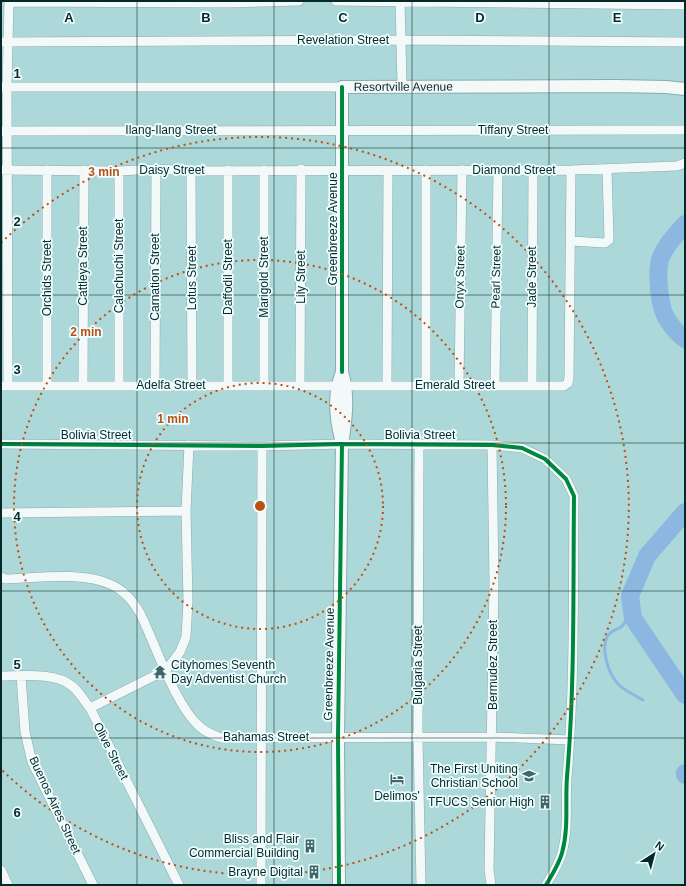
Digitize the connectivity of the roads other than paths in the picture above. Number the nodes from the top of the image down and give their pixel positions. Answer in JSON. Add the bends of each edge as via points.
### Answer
{"nodes":[{"id":1,"x":299,"y":1,"type":"edge"},
{"id":2,"x":336,"y":1,"type":"edge"},
{"id":3,"x":400,"y":1,"type":"edge"},
{"id":4,"x":9,"y":2,"type":"edge"},
{"id":5,"x":47,"y":2,"type":"edge"},
{"id":6,"x":84,"y":2,"type":"edge"},
{"id":7,"x":122,"y":2,"type":"edge"},
{"id":8,"x":158,"y":2,"type":"edge"},
{"id":9,"x":192,"y":2,"type":"edge"},
{"id":10,"x":227,"y":2,"type":"edge"},
{"id":11,"x":263,"y":2,"type":"edge"},
{"id":12,"x":537,"y":2,"type":"edge"},
{"id":13,"x":685,"y":5,"type":"edge"},
{"id":14,"x":400,"y":40,"type":"junction"},
{"id":15,"x":4,"y":42,"type":"edge"},
{"id":16,"x":685,"y":42,"type":"edge"},
{"id":17,"x":402,"y":85,"type":"junction"},
{"id":18,"x":342,"y":86,"type":"junction"},
{"id":19,"x":4,"y":87,"type":"edge"},
{"id":20,"x":685,"y":89,"type":"edge"},
{"id":21,"x":342,"y":129,"type":"junction"},
{"id":22,"x":685,"y":130,"type":"edge"},
{"id":23,"x":4,"y":131,"type":"edge"},
{"id":24,"x":685,"y":163,"type":"edge"},
{"id":25,"x":156,"y":169,"type":"junction"},
{"id":26,"x":301,"y":169,"type":"junction"},
{"id":27,"x":608,"y":169,"type":"junction"},
{"id":28,"x":4,"y":170,"type":"edge"},
{"id":29,"x":47,"y":170,"type":"junction"},
{"id":30,"x":84,"y":170,"type":"junction"},
{"id":31,"x":228,"y":170,"type":"junction"},
{"id":32,"x":264,"y":170,"type":"junction"},
{"id":33,"x":343,"y":170,"type":"junction"},
{"id":34,"x":426,"y":170,"type":"junction"},
{"id":35,"x":462,"y":170,"type":"junction"},
{"id":36,"x":498,"y":170,"type":"junction"},
{"id":37,"x":533,"y":170,"type":"junction"},
{"id":38,"x":571,"y":170,"type":"junction"},
{"id":39,"x":119,"y":171,"type":"junction"},
{"id":40,"x":191,"y":171,"type":"junction"},
{"id":41,"x":388,"y":171,"type":"junction"},
{"id":42,"x":4,"y":206,"type":"edge"},
{"id":43,"x":571,"y":241,"type":"junction"},
{"id":44,"x":4,"y":242,"type":"edge"},
{"id":45,"x":4,"y":277,"type":"edge"},
{"id":46,"x":4,"y":314,"type":"edge"},
{"id":47,"x":4,"y":350,"type":"edge"},
{"id":48,"x":426,"y":384,"type":"junction"},
{"id":49,"x":459,"y":384,"type":"junction"},
{"id":50,"x":83,"y":385,"type":"junction"},
{"id":51,"x":192,"y":385,"type":"junction"},
{"id":52,"x":228,"y":385,"type":"junction"},
{"id":53,"x":264,"y":385,"type":"junction"},
{"id":54,"x":342,"y":385,"type":"junction"},
{"id":55,"x":387,"y":385,"type":"junction"},
{"id":56,"x":495,"y":385,"type":"junction"},
{"id":57,"x":532,"y":385,"type":"junction"},
{"id":58,"x":4,"y":386,"type":"edge"},
{"id":59,"x":47,"y":386,"type":"junction"},
{"id":60,"x":118,"y":386,"type":"junction"},
{"id":61,"x":155,"y":386,"type":"junction"},
{"id":62,"x":300,"y":386,"type":"junction"},
{"id":63,"x":1,"y":444,"type":"edge"},
{"id":64,"x":342,"y":444,"type":"junction"},
{"id":65,"x":189,"y":445,"type":"junction"},
{"id":66,"x":419,"y":445,"type":"junction"},
{"id":67,"x":492,"y":445,"type":"junction"},
{"id":68,"x":262,"y":446,"type":"junction"},
{"id":69,"x":186,"y":511,"type":"junction"},
{"id":70,"x":1,"y":512,"type":"edge"},
{"id":71,"x":1,"y":577,"type":"edge"},
{"id":72,"x":166,"y":670,"type":"junction"},
{"id":73,"x":1,"y":676,"type":"edge"},
{"id":74,"x":21,"y":676,"type":"junction"},
{"id":75,"x":90,"y":708,"type":"junction"},
{"id":76,"x":261,"y":737,"type":"junction"},
{"id":77,"x":338,"y":737,"type":"junction"},
{"id":78,"x":418,"y":737,"type":"junction"},
{"id":79,"x":492,"y":738,"type":"junction"},
{"id":80,"x":570,"y":740,"type":"junction"},
{"id":81,"x":1,"y":870,"type":"edge"},
{"id":82,"x":8,"y":885,"type":"edge"},
{"id":83,"x":93,"y":885,"type":"edge"},
{"id":84,"x":179,"y":885,"type":"edge"},
{"id":85,"x":262,"y":885,"type":"edge"},
{"id":86,"x":339,"y":885,"type":"edge"},
{"id":87,"x":421,"y":885,"type":"edge"},
{"id":88,"x":491,"y":885,"type":"edge"},
{"id":89,"x":546,"y":885,"type":"edge"}],
"edges":[{"from":1,"to":11,"type":"street"},
{"from":2,"to":3,"type":"street"},
{"from":3,"to":12,"type":"street"},
{"from":3,"to":14,"type":"street"},
{"from":4,"to":5,"type":"street"},
{"from":4,"to":15,"type":"street"},
{"from":5,"to":6,"type":"street"},
{"from":6,"to":7,"type":"street"},
{"from":7,"to":8,"type":"street"},
{"from":8,"to":9,"type":"street"},
{"from":9,"to":10,"type":"street"},
{"from":10,"to":11,"type":"street"},
{"from":12,"to":13,"type":"street"},
{"from":14,"to":15,"type":"street","name":"Revelation Street"},
{"from":14,"to":16,"type":"street","name":"Revelation Street"},
{"from":14,"to":17,"type":"street"},
{"from":15,"to":19,"type":"street"},
{"from":17,"to":18,"type":"street","name":"Resortville Avenue"},
{"from":17,"to":20,"type":"street","name":"Resortville Avenue","via":[[666,86]]},
{"from":18,"to":19,"type":"street","name":"Resortville Avenue"},
{"from":18,"to":21,"type":"street","name":"Greenbreeze Avenue"},
{"from":19,"to":23,"type":"street"},
{"from":21,"to":22,"type":"street","name":"Tiffany Street"},
{"from":21,"to":23,"type":"street","name":"Ilang-Ilang Street"},
{"from":21,"to":33,"type":"street","name":"Greenbreeze Avenue"},
{"from":23,"to":28,"type":"street"},
{"from":24,"to":27,"type":"street","name":"Diamond Street","via":[[678,166]]},
{"from":25,"to":39,"type":"street","name":"Daisy Street"},
{"from":25,"to":40,"type":"street","name":"Daisy Street"},
{"from":25,"to":61,"type":"street","name":"Carnation Street"},
{"from":26,"to":32,"type":"street","name":"Daisy Street"},
{"from":26,"to":33,"type":"street","name":"Daisy Street"},
{"from":26,"to":62,"type":"street","name":"Lily Street"},
{"from":27,"to":38,"type":"street","name":"Diamond Street"},
{"from":27,"to":43,"type":"street","via":[[609,240],[605,243]]},
{"from":28,"to":29,"type":"street","name":"Daisy Street"},
{"from":28,"to":42,"type":"street"},
{"from":29,"to":30,"type":"street","name":"Daisy Street"},
{"from":29,"to":59,"type":"street","name":"Orchids Street"},
{"from":30,"to":39,"type":"street","name":"Daisy Street"},
{"from":30,"to":50,"type":"street","name":"Cattleya Street"},
{"from":31,"to":32,"type":"street","name":"Daisy Street"},
{"from":31,"to":40,"type":"street","name":"Daisy Street"},
{"from":31,"to":52,"type":"street","name":"Daffodil Street"},
{"from":32,"to":53,"type":"street","name":"Marigold Street"},
{"from":33,"to":41,"type":"street","name":"Diamond Street"},
{"from":33,"to":54,"type":"street","name":"Greenbreeze Avenue"},
{"from":34,"to":35,"type":"street","name":"Diamond Street"},
{"from":34,"to":41,"type":"street","name":"Diamond Street"},
{"from":34,"to":48,"type":"street"},
{"from":35,"to":36,"type":"street","name":"Diamond Street"},
{"from":35,"to":49,"type":"street","name":"Onyx Street"},
{"from":36,"to":37,"type":"street","name":"Diamond Street"},
{"from":36,"to":56,"type":"street","name":"Pearl Street"},
{"from":37,"to":38,"type":"street","name":"Diamond Street"},
{"from":37,"to":57,"type":"street","name":"Jade Street"},
{"from":38,"to":43,"type":"street"},
{"from":39,"to":60,"type":"street","name":"Calachuchi Street"},
{"from":40,"to":51,"type":"street","name":"Lotus Street"},
{"from":41,"to":55,"type":"street"},
{"from":42,"to":44,"type":"street"},
{"from":43,"to":57,"type":"street","name":"Emerald Street","via":[[568,383],[564,386]]},
{"from":44,"to":45,"type":"street"},
{"from":45,"to":46,"type":"street"},
{"from":46,"to":47,"type":"street"},
{"from":47,"to":58,"type":"street"},
{"from":48,"to":49,"type":"street","name":"Emerald Street"},
{"from":48,"to":55,"type":"street","name":"Emerald Street"},
{"from":49,"to":56,"type":"street","name":"Emerald Street"},
{"from":50,"to":59,"type":"street","name":"Adelfa Street"},
{"from":50,"to":60,"type":"street","name":"Adelfa Street"},
{"from":51,"to":52,"type":"street","name":"Adelfa Street"},
{"from":51,"to":61,"type":"street","name":"Adelfa Street"},
{"from":52,"to":53,"type":"street","name":"Adelfa Street"},
{"from":53,"to":62,"type":"street","name":"Adelfa Street"},
{"from":54,"to":55,"type":"street","name":"Emerald Street"},
{"from":54,"to":62,"type":"street","name":"Adelfa Street"},
{"from":54,"to":64,"type":"street","name":"Greenbreeze Avenue","via":[[336,421]]},
{"from":56,"to":57,"type":"street","name":"Emerald Street"},
{"from":58,"to":59,"type":"street","name":"Adelfa Street"},
{"from":60,"to":61,"type":"street","name":"Adelfa Street"},
{"from":63,"to":65,"type":"street","name":"Bolivia Street"},
{"from":64,"to":66,"type":"street","name":"Bolivia Street"},
{"from":64,"to":68,"type":"street","name":"Bolivia Street"},
{"from":64,"to":77,"type":"street","name":"Greenbreeze Avenue"},
{"from":65,"to":68,"type":"street","name":"Bolivia Street"},
{"from":65,"to":69,"type":"street"},
{"from":66,"to":67,"type":"street","name":"Bolivia Street"},
{"from":66,"to":78,"type":"street","name":"Bulgaria Street"},
{"from":67,"to":79,"type":"street","name":"Bermudez Street"},
{"from":67,"to":80,"type":"street","name":"Bolivia Street","via":[[522,448],[545,459],[566,479],[574,496]]},
{"from":68,"to":76,"type":"street"},
{"from":69,"to":70,"type":"street"},
{"from":69,"to":72,"type":"street","via":[[186,637],[180,652]]},
{"from":71,"to":72,"type":"street","name":"Bahamas Street","via":[[76,577],[112,585],[132,600]]},
{"from":72,"to":75,"type":"street"},
{"from":72,"to":76,"type":"street","name":"Bahamas Street","via":[[183,706],[209,734],[220,738]]},
{"from":73,"to":74,"type":"street","name":"Olive Street"},
{"from":74,"to":75,"type":"street","name":"Olive Street","via":[[59,679],[72,686]]},
{"from":74,"to":83,"type":"street","name":"Buenos Aires Street","via":[[25,732],[32,762]]},
{"from":75,"to":84,"type":"street","name":"Olive Street"},
{"from":76,"to":77,"type":"street","name":"Bahamas Street"},
{"from":76,"to":85,"type":"street"},
{"from":77,"to":78,"type":"street","name":"Bahamas Street"},
{"from":77,"to":86,"type":"street","name":"Greenbreeze Avenue"},
{"from":78,"to":79,"type":"street","name":"Bahamas Street"},
{"from":78,"to":87,"type":"street","name":"Bulgaria Street"},
{"from":79,"to":80,"type":"street","name":"Bahamas Street"},
{"from":79,"to":88,"type":"street","name":"Bermudez Street"},
{"from":80,"to":89,"type":"street","name":"Bolivia Street","via":[[566,790],[568,816],[563,851]]},
{"from":81,"to":82,"type":"street"}]}
